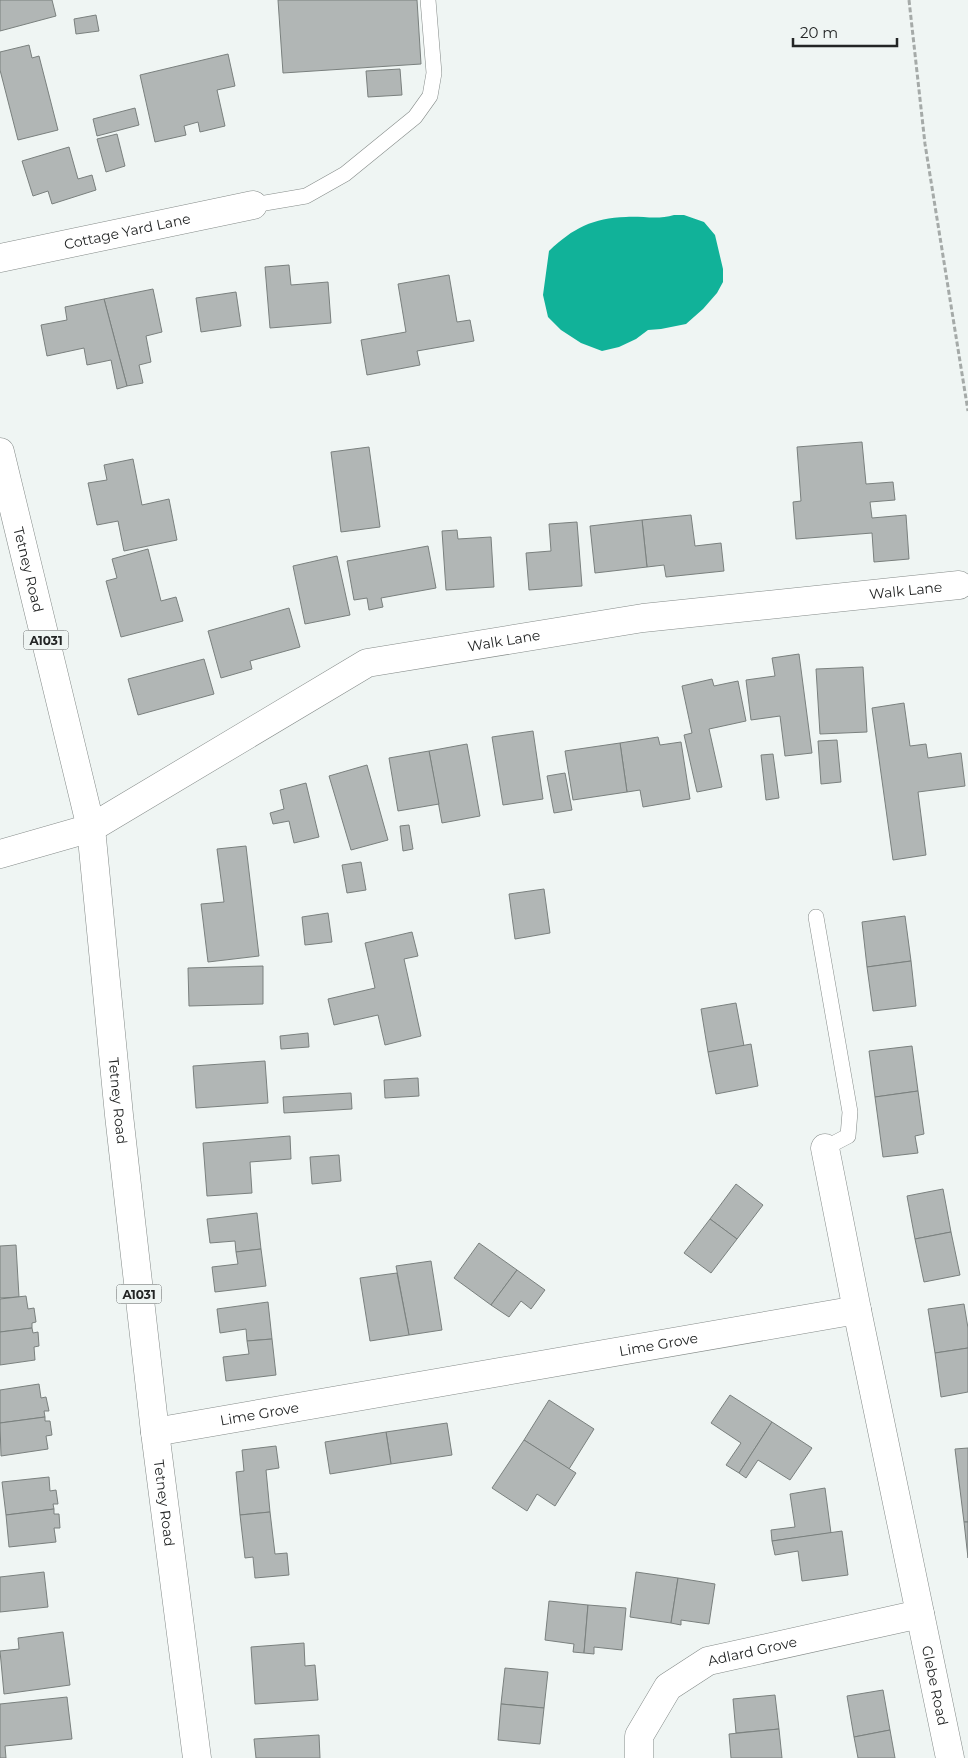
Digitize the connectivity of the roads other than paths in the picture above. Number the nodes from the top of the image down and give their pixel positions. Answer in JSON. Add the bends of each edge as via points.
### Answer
{"nodes":[{"id":1,"x":428,"y":0,"type":"edge"},
{"id":2,"x":253,"y":205,"type":"joint"},
{"id":3,"x":0,"y":258,"type":"edge"},
{"id":4,"x":0,"y":452,"type":"edge"},
{"id":5,"x":959,"y":585,"type":"dead end"},
{"id":6,"x":91,"y":828,"type":"junction"},
{"id":7,"x":0,"y":854,"type":"edge"},
{"id":8,"x":816,"y":917,"type":"dead end"},
{"id":9,"x":824,"y":1148,"type":"joint"},
{"id":10,"x":857,"y":1310,"type":"junction"},
{"id":11,"x":155,"y":1432,"type":"junction"},
{"id":12,"x":920,"y":1614,"type":"junction"},
{"id":13,"x":197,"y":1758,"type":"edge"},
{"id":14,"x":638,"y":1758,"type":"edge"},
{"id":15,"x":950,"y":1758,"type":"edge"}],
"edges":[{"from":1,"to":2,"type":"lane","via":[[434,73],[430,96],[415,116],[337,179],[306,196]]},
{"from":2,"to":3,"type":"street","name":"Cottage Yard Lane"},
{"from":4,"to":6,"type":"street","name":"Tetney Road","number":"A1031"},
{"from":5,"to":6,"type":"street","name":"Walk Lane","via":[[643,618],[367,663]]},
{"from":6,"to":7,"type":"street","name":"Walk Lane"},
{"from":6,"to":11,"type":"street","name":"Tetney Road","number":"A1031","via":[[118,1115]]},
{"from":8,"to":9,"type":"lane","via":[[850,1112],[848,1136]]},
{"from":9,"to":10,"type":"street"},
{"from":10,"to":11,"type":"street","name":"Lime Grove"},
{"from":10,"to":12,"type":"street"},
{"from":11,"to":13,"type":"street","name":"Tetney Road","number":"A1031"},
{"from":12,"to":14,"type":"street","name":"Adlard Grove","via":[[708,1661],[668,1688],[639,1736]]},
{"from":12,"to":15,"type":"street","name":"Glebe Road"}]}
